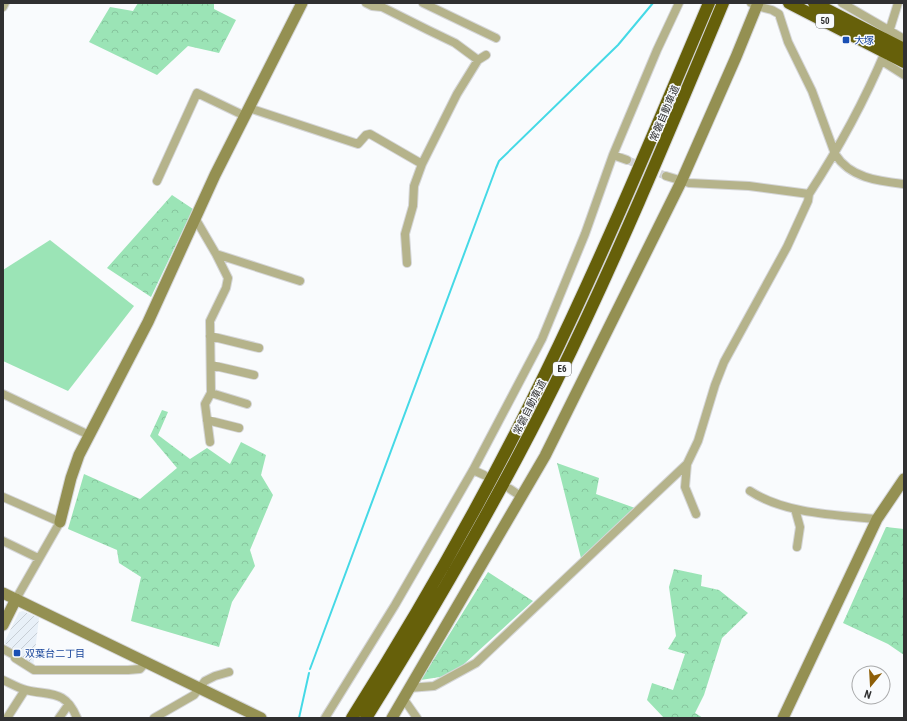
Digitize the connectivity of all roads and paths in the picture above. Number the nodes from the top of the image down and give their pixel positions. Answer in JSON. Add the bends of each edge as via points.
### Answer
{"nodes":[{"id":1,"x":4,"y":3,"type":"edge"},
{"id":2,"x":302,"y":3,"type":"edge"},
{"id":3,"x":366,"y":3,"type":"edge"},
{"id":4,"x":424,"y":3,"type":"edge"},
{"id":5,"x":679,"y":3,"type":"edge"},
{"id":6,"x":709,"y":3,"type":"edge"},
{"id":7,"x":723,"y":3,"type":"edge"},
{"id":8,"x":789,"y":3,"type":"edge"},
{"id":9,"x":814,"y":3,"type":"edge"},
{"id":10,"x":842,"y":3,"type":"edge"},
{"id":11,"x":898,"y":3,"type":"edge"},
{"id":12,"x":756,"y":4,"type":"edge"},
{"id":13,"x":3,"y":7,"type":"edge"},
{"id":14,"x":888,"y":35,"type":"junction"},
{"id":15,"x":496,"y":38,"type":"dead end"},
{"id":16,"x":904,"y":39,"type":"edge"},
{"id":17,"x":904,"y":49,"type":"edge"},
{"id":18,"x":486,"y":55,"type":"dead end"},
{"id":19,"x":884,"y":57,"type":"junction"},
{"id":20,"x":478,"y":60,"type":"junction"},
{"id":21,"x":904,"y":62,"type":"edge"},
{"id":22,"x":904,"y":75,"type":"edge"},
{"id":23,"x":247,"y":112,"type":"junction"},
{"id":24,"x":835,"y":154,"type":"junction"},
{"id":25,"x":614,"y":155,"type":"junction"},
{"id":26,"x":627,"y":160,"type":"tunnel mouth"},
{"id":27,"x":422,"y":164,"type":"junction"},
{"id":28,"x":666,"y":176,"type":"tunnel mouth"},
{"id":29,"x":157,"y":181,"type":"dead end"},
{"id":30,"x":680,"y":182,"type":"junction"},
{"id":31,"x":904,"y":184,"type":"edge"},
{"id":32,"x":809,"y":194,"type":"junction"},
{"id":33,"x":195,"y":218,"type":"junction"},
{"id":34,"x":216,"y":254,"type":"junction"},
{"id":35,"x":406,"y":263,"type":"dead end"},
{"id":36,"x":300,"y":281,"type":"dead end"},
{"id":37,"x":210,"y":336,"type":"junction"},
{"id":38,"x":259,"y":348,"type":"dead end"},
{"id":39,"x":211,"y":365,"type":"junction"},
{"id":40,"x":254,"y":375,"type":"dead end"},
{"id":41,"x":211,"y":393,"type":"junction"},
{"id":42,"x":3,"y":394,"type":"edge"},
{"id":43,"x":247,"y":404,"type":"dead end"},
{"id":44,"x":207,"y":420,"type":"junction"},
{"id":45,"x":239,"y":428,"type":"dead end"},
{"id":46,"x":88,"y":435,"type":"junction"},
{"id":47,"x":210,"y":442,"type":"dead end"},
{"id":48,"x":687,"y":464,"type":"junction"},
{"id":49,"x":473,"y":470,"type":"junction"},
{"id":50,"x":484,"y":475,"type":"dead end"},
{"id":51,"x":904,"y":479,"type":"edge"},
{"id":52,"x":510,"y":489,"type":"dead end"},
{"id":53,"x":750,"y":491,"type":"dead end"},
{"id":54,"x":3,"y":497,"type":"edge"},
{"id":55,"x":522,"y":497,"type":"junction"},
{"id":56,"x":795,"y":509,"type":"junction"},
{"id":57,"x":696,"y":514,"type":"dead end"},
{"id":58,"x":878,"y":519,"type":"junction"},
{"id":59,"x":60,"y":522,"type":"junction"},
{"id":60,"x":3,"y":541,"type":"edge"},
{"id":61,"x":797,"y":547,"type":"dead end"},
{"id":62,"x":38,"y":558,"type":"junction"},
{"id":63,"x":3,"y":593,"type":"edge"},
{"id":64,"x":16,"y":600,"type":"junction"},
{"id":65,"x":3,"y":625,"type":"edge"},
{"id":66,"x":3,"y":649,"type":"edge"},
{"id":67,"x":146,"y":662,"type":"junction"},
{"id":68,"x":229,"y":672,"type":"dead end"},
{"id":69,"x":3,"y":680,"type":"edge"},
{"id":70,"x":199,"y":688,"type":"junction"},
{"id":71,"x":408,"y":688,"type":"junction"},
{"id":72,"x":25,"y":690,"type":"junction"},
{"id":73,"x":403,"y":698,"type":"junction"},
{"id":74,"x":69,"y":704,"type":"junction"},
{"id":75,"x":7,"y":718,"type":"edge"},
{"id":76,"x":59,"y":718,"type":"edge"},
{"id":77,"x":77,"y":718,"type":"edge"},
{"id":78,"x":154,"y":718,"type":"edge"},
{"id":79,"x":261,"y":718,"type":"edge"},
{"id":80,"x":325,"y":718,"type":"edge"},
{"id":81,"x":352,"y":718,"type":"edge"},
{"id":82,"x":366,"y":718,"type":"edge"},
{"id":83,"x":392,"y":718,"type":"edge"},
{"id":84,"x":417,"y":718,"type":"edge"},
{"id":85,"x":783,"y":718,"type":"edge"}],
"edges":[{"from":1,"to":13,"type":"street"},
{"from":2,"to":23,"type":"street"},
{"from":3,"to":20,"type":"street","via":[[382,7],[460,46]]},
{"from":4,"to":15,"type":"street"},
{"from":5,"to":25,"type":"street"},
{"from":6,"to":81,"type":"highway","name":"常磐自動車道","number":"E6","via":[[643,159],[544,375],[452,552]]},
{"from":7,"to":82,"type":"highway","name":"常磐自動車道","number":"E6","via":[[656,164],[556,382],[463,557]]},
{"from":8,"to":19,"type":"highway","number":"50"},
{"from":9,"to":14,"type":"highway","number":"50"},
{"from":10,"to":14,"type":"street"},
{"from":11,"to":14,"type":"street"},
{"from":12,"to":24,"type":"street","via":[[779,14],[788,42],[812,91]]},
{"from":12,"to":30,"type":"street"},
{"from":14,"to":16,"type":"street"},
{"from":14,"to":17,"type":"highway","number":"50"},
{"from":18,"to":20,"type":"street"},
{"from":19,"to":21,"type":"highway","number":"50"},
{"from":19,"to":22,"type":"street"},
{"from":19,"to":24,"type":"street"},
{"from":20,"to":27,"type":"street","via":[[448,109]]},
{"from":23,"to":27,"type":"street","via":[[358,144],[370,134]]},
{"from":23,"to":29,"type":"street","via":[[197,93]]},
{"from":23,"to":33,"type":"street"},
{"from":24,"to":31,"type":"street","via":[[849,170],[857,174]]},
{"from":24,"to":32,"type":"street"},
{"from":25,"to":26,"type":"street"},
{"from":25,"to":49,"type":"street","via":[[542,340]]},
{"from":27,"to":35,"type":"street","via":[[414,186],[413,206],[405,234]]},
{"from":28,"to":30,"type":"street"},
{"from":30,"to":32,"type":"street","via":[[749,186]]},
{"from":30,"to":55,"type":"street","via":[[595,358]]},
{"from":32,"to":48,"type":"street","via":[[787,247],[724,362],[698,440]]},
{"from":33,"to":34,"type":"street"},
{"from":33,"to":46,"type":"street","via":[[148,322]]},
{"from":34,"to":36,"type":"street"},
{"from":34,"to":37,"type":"street","via":[[228,278],[226,288],[210,321]]},
{"from":37,"to":38,"type":"street"},
{"from":37,"to":39,"type":"street"},
{"from":39,"to":40,"type":"street"},
{"from":39,"to":41,"type":"street"},
{"from":41,"to":43,"type":"street"},
{"from":41,"to":44,"type":"street","via":[[205,404]]},
{"from":42,"to":46,"type":"street"},
{"from":44,"to":45,"type":"street"},
{"from":44,"to":47,"type":"street"},
{"from":46,"to":59,"type":"street","via":[[71,478]]},
{"from":48,"to":57,"type":"street","via":[[685,488]]},
{"from":48,"to":71,"type":"street","via":[[476,663],[434,686]]},
{"from":49,"to":50,"type":"street"},
{"from":49,"to":80,"type":"street","via":[[395,605]]},
{"from":51,"to":58,"type":"street"},
{"from":52,"to":55,"type":"street"},
{"from":53,"to":56,"type":"street","via":[[770,502]]},
{"from":54,"to":59,"type":"street"},
{"from":55,"to":71,"type":"street"},
{"from":56,"to":58,"type":"street"},
{"from":56,"to":61,"type":"street","via":[[800,527]]},
{"from":58,"to":85,"type":"street"},
{"from":59,"to":62,"type":"street"},
{"from":60,"to":62,"type":"street"},
{"from":62,"to":64,"type":"street"},
{"from":63,"to":64,"type":"street"},
{"from":64,"to":65,"type":"street"},
{"from":64,"to":67,"type":"street"},
{"from":66,"to":67,"type":"street","via":[[34,670],[128,670],[140,669]]},
{"from":67,"to":70,"type":"street"},
{"from":68,"to":70,"type":"street","via":[[215,676]]},
{"from":69,"to":72,"type":"street"},
{"from":70,"to":78,"type":"street","via":[[194,695]]},
{"from":70,"to":79,"type":"street"},
{"from":71,"to":73,"type":"street"},
{"from":72,"to":74,"type":"street","via":[[60,696]]},
{"from":72,"to":75,"type":"street"},
{"from":73,"to":83,"type":"street"},
{"from":73,"to":84,"type":"street"},
{"from":74,"to":76,"type":"street"},
{"from":74,"to":77,"type":"street"}]}
